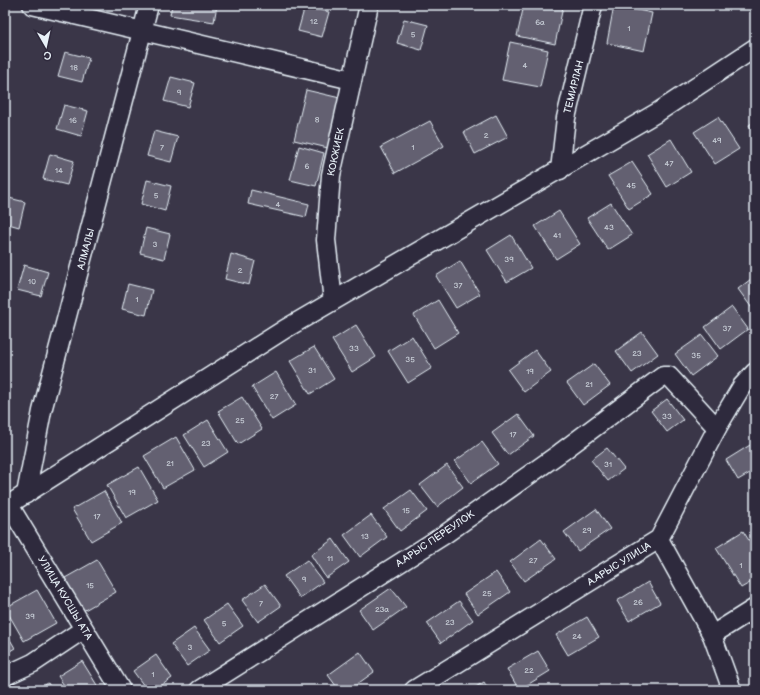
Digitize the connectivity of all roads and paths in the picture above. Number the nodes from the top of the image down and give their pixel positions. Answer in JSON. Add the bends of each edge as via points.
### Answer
{"nodes":[{"id":1,"x":32,"y":5,"type":"edge"},
{"id":2,"x":149,"y":5,"type":"edge"},
{"id":3,"x":369,"y":5,"type":"edge"},
{"id":4,"x":593,"y":5,"type":"edge"},
{"id":5,"x":143,"y":31,"type":"junction"},
{"id":6,"x":755,"y":48,"type":"edge"},
{"id":7,"x":352,"y":80,"type":"junction"},
{"id":8,"x":560,"y":170,"type":"junction"},
{"id":9,"x":333,"y":301,"type":"junction"},
{"id":10,"x":755,"y":372,"type":"edge"},
{"id":11,"x":717,"y":428,"type":"junction"},
{"id":12,"x":26,"y":494,"type":"junction"},
{"id":13,"x":7,"y":506,"type":"edge"},
{"id":14,"x":659,"y":539,"type":"junction"},
{"id":15,"x":755,"y":608,"type":"edge"},
{"id":16,"x":84,"y":629,"type":"junction"},
{"id":17,"x":712,"y":635,"type":"junction"},
{"id":18,"x":5,"y":676,"type":"edge"},
{"id":19,"x":121,"y":690,"type":"edge"},
{"id":20,"x":199,"y":690,"type":"edge"},
{"id":21,"x":414,"y":690,"type":"edge"},
{"id":22,"x":732,"y":690,"type":"edge"}],
"edges":[{"from":1,"to":5,"type":"street"},
{"from":2,"to":5,"type":"street","name":"АЛМАЛЫ"},
{"from":3,"to":7,"type":"street","name":"КОКЖИЕК"},
{"from":4,"to":8,"type":"street","name":"ТЕМИРЛАН","via":[[566,118]]},
{"from":5,"to":7,"type":"street"},
{"from":5,"to":12,"type":"street","name":"АЛМАЛЫ","via":[[42,411]]},
{"from":6,"to":8,"type":"street","via":[[658,112]]},
{"from":7,"to":9,"type":"street","name":"КОКЖИЕК","via":[[331,175],[326,240]]},
{"from":8,"to":9,"type":"street"},
{"from":9,"to":12,"type":"street","via":[[213,373]]},
{"from":10,"to":11,"type":"street","name":"А.АРЫС УЛИЦА","via":[[742,386]]},
{"from":11,"to":14,"type":"street","name":"А.АРЫС УЛИЦА"},
{"from":11,"to":20,"type":"street","name":"А.АРЫС ПЕРЕУЛОК","via":[[669,376],[663,376],[444,535]]},
{"from":12,"to":13,"type":"street"},
{"from":13,"to":16,"type":"street","name":"УЛИЦА КУСШЫ АТА"},
{"from":14,"to":17,"type":"street"},
{"from":14,"to":21,"type":"street","name":"А.АРЫС УЛИЦА"},
{"from":15,"to":17,"type":"street"},
{"from":16,"to":18,"type":"street","via":[[33,663]]},
{"from":16,"to":19,"type":"street","name":"УЛИЦА КУСШЫ АТА"},
{"from":17,"to":22,"type":"street"}]}
